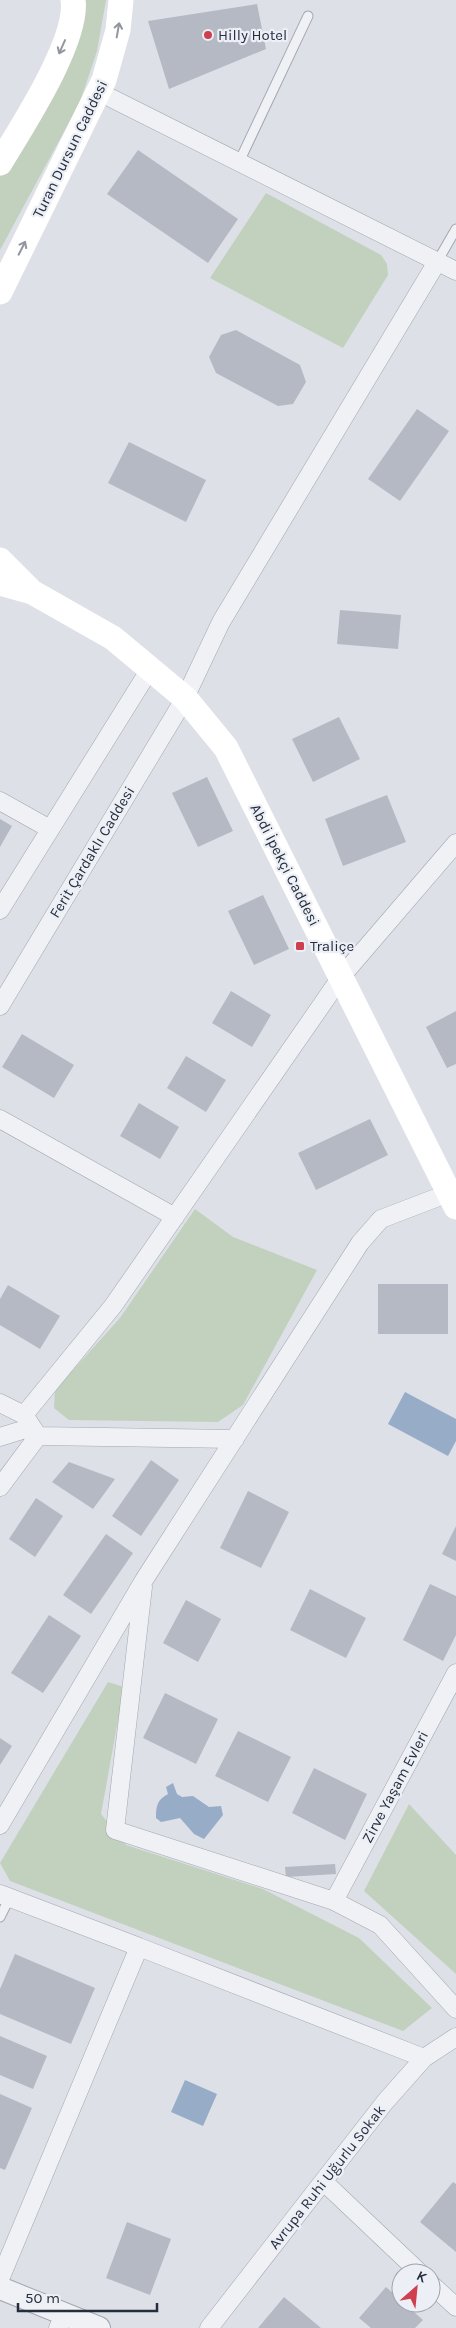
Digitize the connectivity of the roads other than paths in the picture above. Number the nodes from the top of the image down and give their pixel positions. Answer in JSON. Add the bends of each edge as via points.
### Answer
{"nodes":[{"id":1,"x":72,"y":0,"type":"edge"},
{"id":2,"x":122,"y":0,"type":"edge"},
{"id":3,"x":308,"y":16,"type":"dead end"},
{"id":4,"x":99,"y":92,"type":"junction"},
{"id":5,"x":239,"y":162,"type":"junction"},
{"id":6,"x":0,"y":163,"type":"edge"},
{"id":7,"x":456,"y":229,"type":"edge"},
{"id":8,"x":437,"y":262,"type":"junction"},
{"id":9,"x":456,"y":271,"type":"edge"},
{"id":10,"x":0,"y":292,"type":"edge"},
{"id":11,"x":0,"y":560,"type":"edge"},
{"id":12,"x":0,"y":583,"type":"edge"},
{"id":13,"x":32,"y":592,"type":"junction"},
{"id":14,"x":150,"y":669,"type":"junction"},
{"id":15,"x":185,"y":698,"type":"junction"},
{"id":16,"x":0,"y":801,"type":"edge"},
{"id":17,"x":50,"y":829,"type":"junction"},
{"id":18,"x":456,"y":843,"type":"edge"},
{"id":19,"x":0,"y":910,"type":"edge"},
{"id":20,"x":341,"y":977,"type":"junction"},
{"id":21,"x":0,"y":1006,"type":"edge"},
{"id":22,"x":0,"y":1119,"type":"edge"},
{"id":23,"x":453,"y":1200,"type":"edge"},
{"id":24,"x":175,"y":1217,"type":"junction"},
{"id":25,"x":0,"y":1403,"type":"edge"},
{"id":26,"x":31,"y":1426,"type":"junction"},
{"id":27,"x":0,"y":1437,"type":"edge"},
{"id":28,"x":235,"y":1439,"type":"junction"},
{"id":29,"x":0,"y":1488,"type":"edge"},
{"id":30,"x":144,"y":1580,"type":"junction"},
{"id":31,"x":456,"y":1673,"type":"edge"},
{"id":32,"x":0,"y":1825,"type":"edge"},
{"id":33,"x":5,"y":1896,"type":"edge"},
{"id":34,"x":334,"y":1901,"type":"junction"},
{"id":35,"x":0,"y":1917,"type":"edge"},
{"id":36,"x":139,"y":1946,"type":"junction"},
{"id":37,"x":456,"y":2009,"type":"edge"},
{"id":38,"x":456,"y":2037,"type":"edge"},
{"id":39,"x":424,"y":2058,"type":"junction"},
{"id":40,"x":324,"y":2182,"type":"junction"},
{"id":41,"x":409,"y":2263,"type":"edge"},
{"id":42,"x":0,"y":2279,"type":"edge"},
{"id":43,"x":0,"y":2288,"type":"edge"},
{"id":44,"x":441,"y":2293,"type":"edge"},
{"id":45,"x":456,"y":2306,"type":"edge"},
{"id":46,"x":62,"y":2321,"type":"edge"},
{"id":47,"x":100,"y":2328,"type":"edge"},
{"id":48,"x":209,"y":2328,"type":"edge"}],
"edges":[{"from":1,"to":6,"type":"main road","one_way":true,"via":[[74,8],[67,36],[53,68]]},
{"from":4,"to":2,"type":"main road","name":"Turan Dursun Caddesi","one_way":true,"via":[[114,48]]},
{"from":3,"to":5,"type":"lane"},
{"from":4,"to":5,"type":"street"},
{"from":10,"to":4,"type":"main road","name":"Turan Dursun Caddesi","one_way":true},
{"from":5,"to":8,"type":"street"},
{"from":7,"to":8,"type":"lane"},
{"from":8,"to":9,"type":"street"},
{"from":8,"to":15,"type":"street","name":"Ferit Çardaklı Caddesi","via":[[221,622]]},
{"from":11,"to":13,"type":"main road"},
{"from":12,"to":13,"type":"main road"},
{"from":13,"to":14,"type":"main road","name":"Abdi İpekçi Caddesi","via":[[112,638]]},
{"from":14,"to":15,"type":"main road","name":"Abdi İpekçi Caddesi"},
{"from":14,"to":17,"type":"street"},
{"from":15,"to":20,"type":"main road","name":"Abdi İpekçi Caddesi","via":[[226,748]]},
{"from":15,"to":21,"type":"street","name":"Ferit Çardaklı Caddesi"},
{"from":16,"to":17,"type":"street"},
{"from":17,"to":19,"type":"street"},
{"from":18,"to":20,"type":"street"},
{"from":20,"to":23,"type":"main road","name":"Abdi İpekçi Caddesi"},
{"from":20,"to":24,"type":"street"},
{"from":22,"to":24,"type":"street"},
{"from":23,"to":28,"type":"street","via":[[381,1219],[360,1243]]},
{"from":24,"to":26,"type":"street"},
{"from":25,"to":26,"type":"street"},
{"from":26,"to":27,"type":"street"},
{"from":26,"to":28,"type":"street"},
{"from":26,"to":29,"type":"street"},
{"from":28,"to":30,"type":"street"},
{"from":30,"to":32,"type":"street"},
{"from":30,"to":34,"type":"street","via":[[115,1830]]},
{"from":31,"to":34,"type":"street","name":"Zirve Yaşam Evleri"},
{"from":33,"to":35,"type":"lane"},
{"from":33,"to":36,"type":"street"},
{"from":34,"to":37,"type":"street","via":[[380,1924]]},
{"from":36,"to":39,"type":"street"},
{"from":36,"to":42,"type":"street"},
{"from":38,"to":39,"type":"street","name":"Avrupa Ruhi Uğurlu Sokak"},
{"from":39,"to":40,"type":"street","name":"Avrupa Ruhi Uğurlu Sokak","via":[[385,2102]]},
{"from":40,"to":41,"type":"street"},
{"from":40,"to":48,"type":"street","name":"Avrupa Ruhi Uğurlu Sokak"},
{"from":43,"to":46,"type":"street"},
{"from":44,"to":45,"type":"street"},
{"from":46,"to":47,"type":"street"}]}
